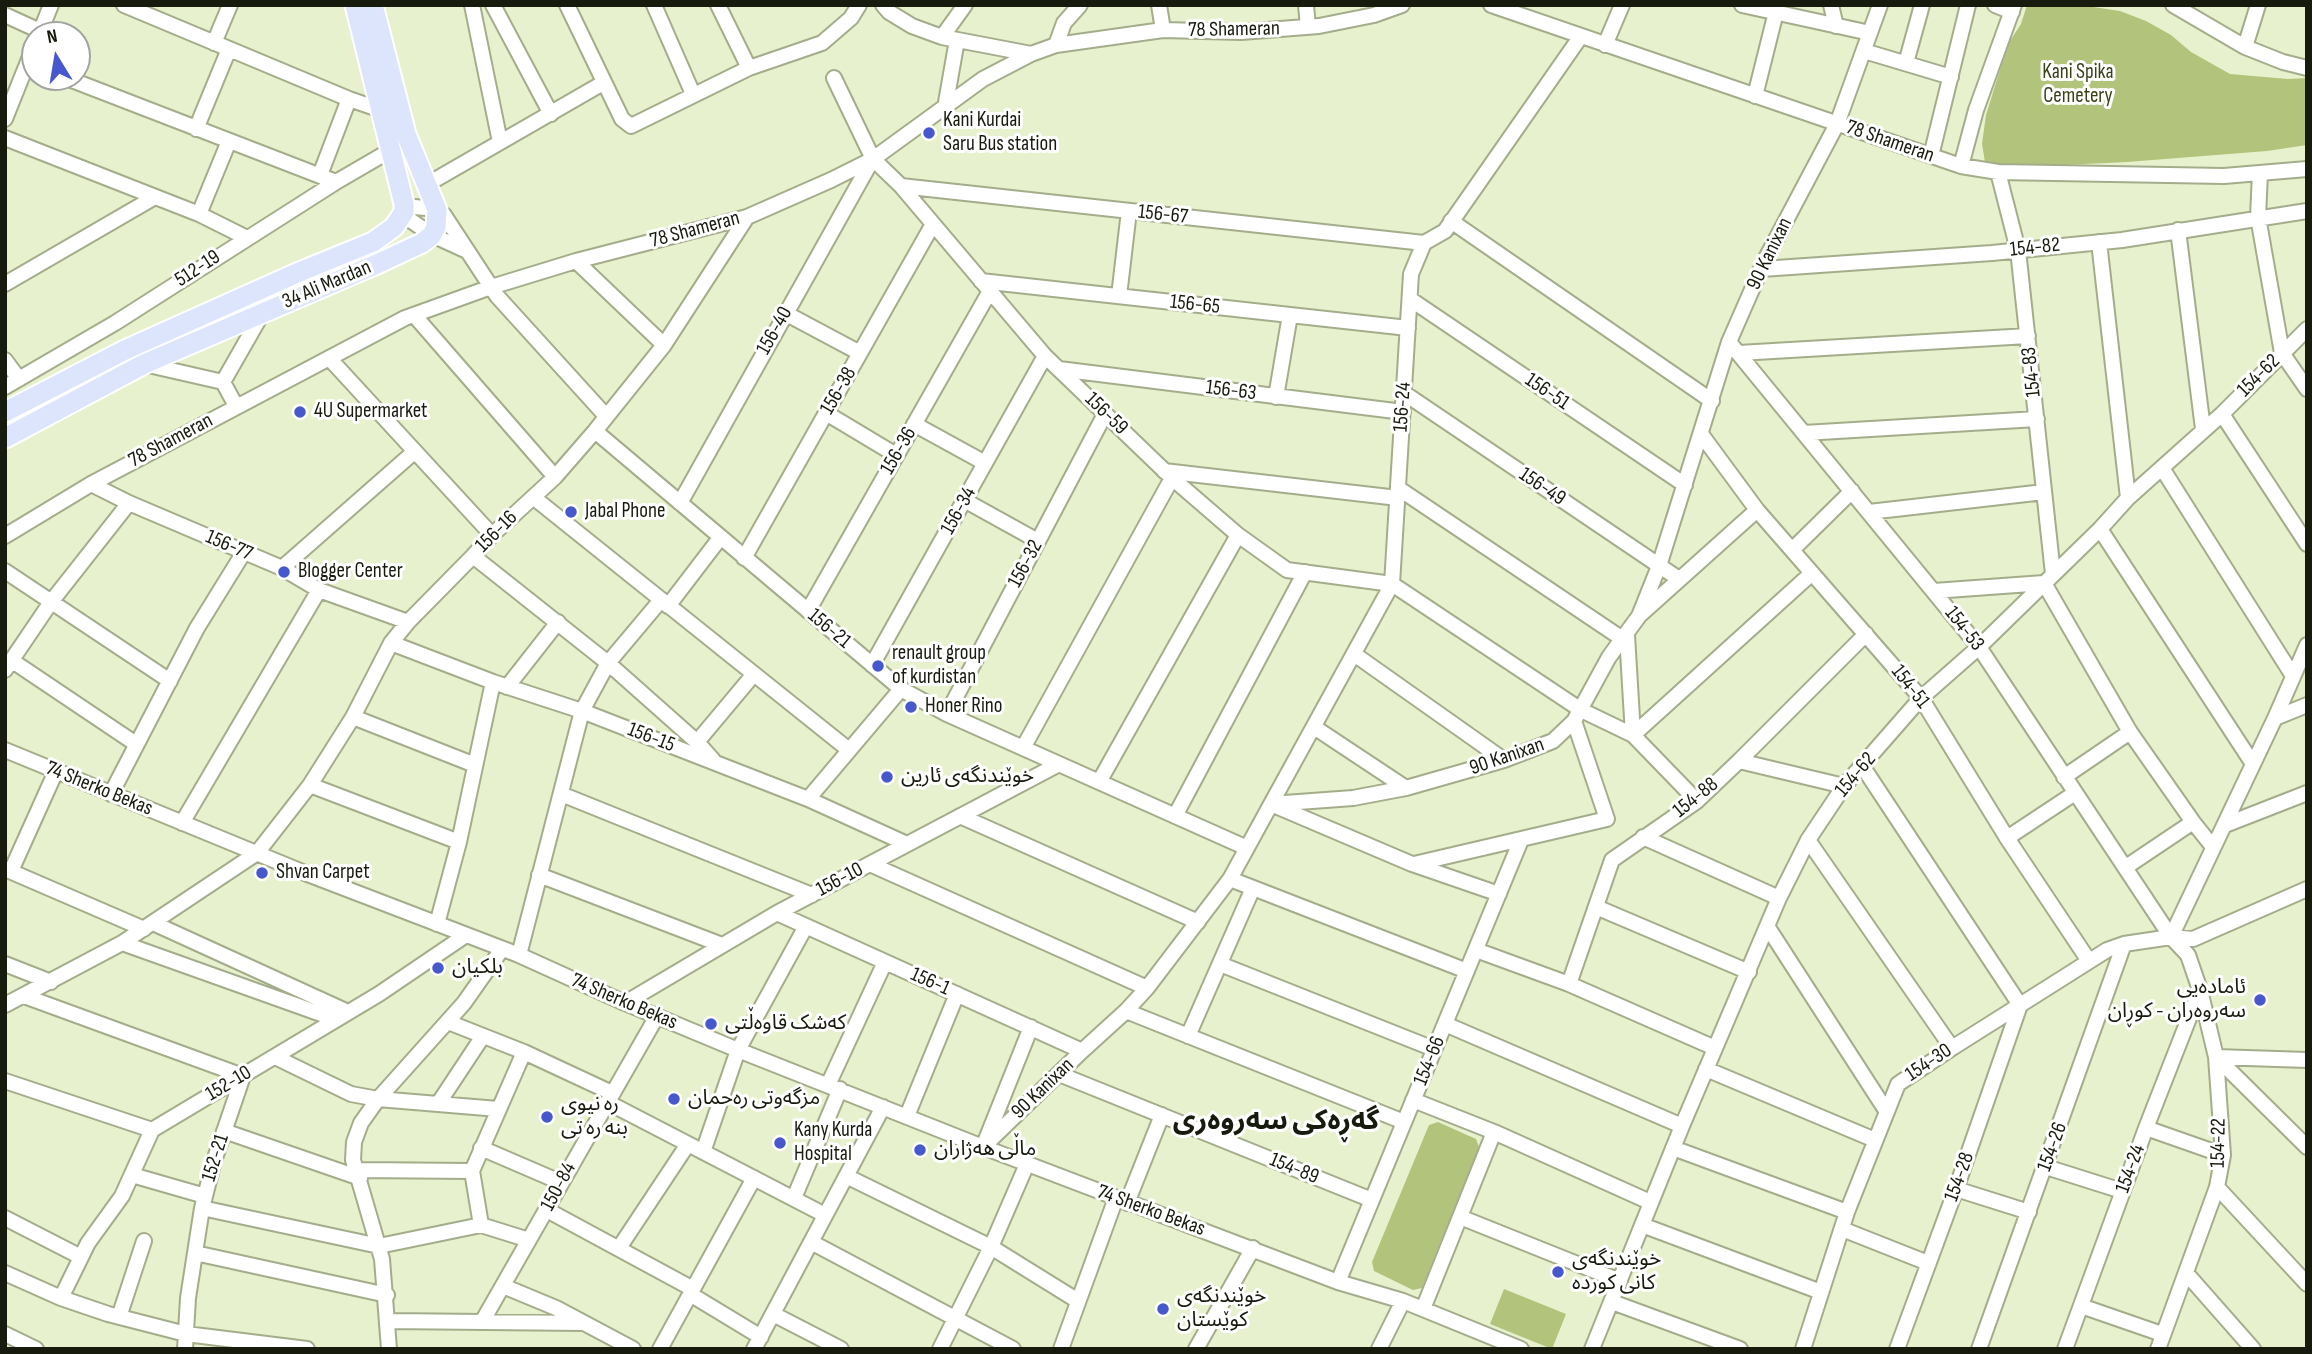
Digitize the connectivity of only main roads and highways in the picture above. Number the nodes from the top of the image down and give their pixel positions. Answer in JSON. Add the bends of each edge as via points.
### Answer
{"nodes":[{"id":1,"x":355,"y":5,"type":"edge"},
{"id":2,"x":373,"y":5,"type":"edge"},
{"id":3,"x":395,"y":141,"type":"junction"},
{"id":4,"x":5,"y":412,"type":"edge"},
{"id":5,"x":5,"y":438,"type":"edge"}],
"edges":[{"from":1,"to":3,"type":"main road","via":[[381,110]]},
{"from":2,"to":3,"type":"main road"},
{"from":3,"to":4,"type":"main road","name":"34 Ali Mardan","via":[[404,210],[390,232],[125,350]]},
{"from":3,"to":5,"type":"main road","name":"34 Ali Mardan","via":[[426,185],[437,210],[436,227],[422,243],[144,364]]}]}
